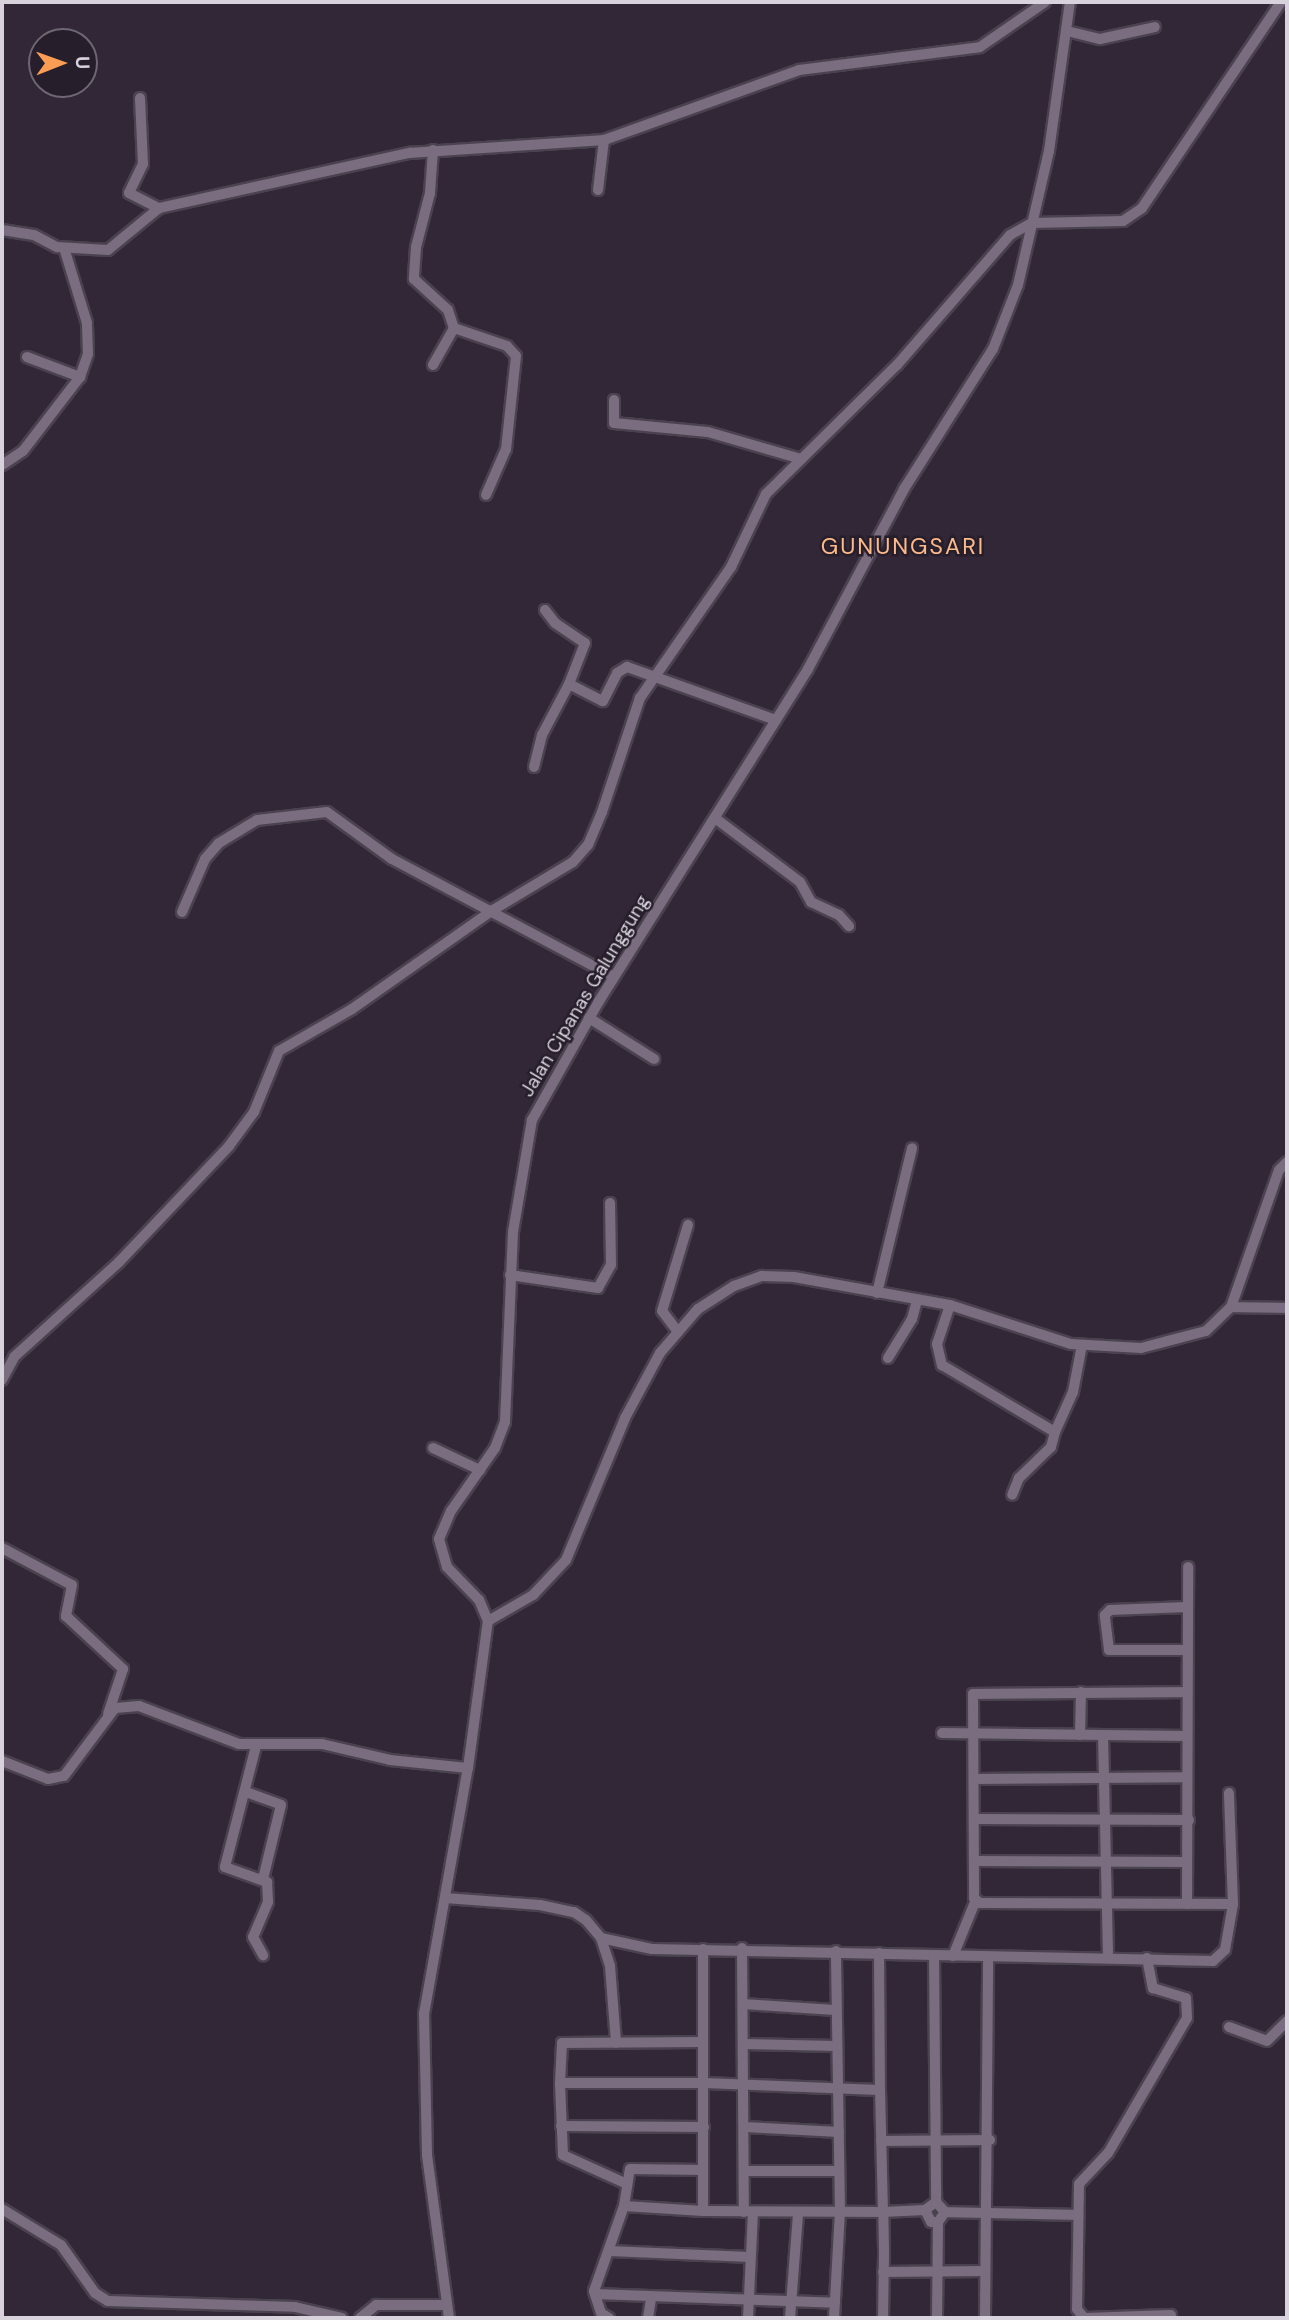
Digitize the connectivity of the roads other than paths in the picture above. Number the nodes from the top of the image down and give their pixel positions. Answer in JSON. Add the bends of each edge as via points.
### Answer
{"nodes":[{"id":1,"x":1045,"y":2,"type":"edge"},
{"id":2,"x":1281,"y":2,"type":"edge"},
{"id":3,"x":1073,"y":3,"type":"edge"},
{"id":4,"x":1155,"y":27,"type":"dead end"},
{"id":5,"x":1067,"y":31,"type":"junction"},
{"id":6,"x":140,"y":97,"type":"dead end"},
{"id":7,"x":604,"y":140,"type":"junction"},
{"id":8,"x":433,"y":150,"type":"junction"},
{"id":9,"x":598,"y":190,"type":"dead end"},
{"id":10,"x":159,"y":208,"type":"junction"},
{"id":11,"x":2,"y":230,"type":"edge"},
{"id":12,"x":1031,"y":230,"type":"junction"},
{"id":13,"x":64,"y":248,"type":"junction"},
{"id":14,"x":454,"y":328,"type":"junction"},
{"id":15,"x":27,"y":357,"type":"dead end"},
{"id":16,"x":433,"y":365,"type":"dead end"},
{"id":17,"x":80,"y":377,"type":"junction"},
{"id":18,"x":614,"y":400,"type":"dead end"},
{"id":19,"x":801,"y":459,"type":"junction"},
{"id":20,"x":2,"y":465,"type":"edge"},
{"id":21,"x":486,"y":495,"type":"dead end"},
{"id":22,"x":545,"y":610,"type":"dead end"},
{"id":23,"x":657,"y":676,"type":"junction"},
{"id":24,"x":569,"y":684,"type":"junction"},
{"id":25,"x":776,"y":720,"type":"junction"},
{"id":26,"x":534,"y":767,"type":"dead end"},
{"id":27,"x":715,"y":818,"type":"junction"},
{"id":28,"x":493,"y":911,"type":"junction"},
{"id":29,"x":182,"y":912,"type":"dead end"},
{"id":30,"x":849,"y":926,"type":"dead end"},
{"id":31,"x":614,"y":977,"type":"junction"},
{"id":32,"x":589,"y":1018,"type":"junction"},
{"id":33,"x":654,"y":1059,"type":"dead end"},
{"id":34,"x":912,"y":1148,"type":"dead end"},
{"id":35,"x":1287,"y":1162,"type":"edge"},
{"id":36,"x":610,"y":1203,"type":"dead end"},
{"id":37,"x":688,"y":1225,"type":"dead end"},
{"id":38,"x":515,"y":1275,"type":"junction"},
{"id":39,"x":877,"y":1293,"type":"junction"},
{"id":40,"x":916,"y":1300,"type":"junction"},
{"id":41,"x":950,"y":1305,"type":"junction"},
{"id":42,"x":1231,"y":1307,"type":"junction"},
{"id":43,"x":1287,"y":1308,"type":"edge"},
{"id":44,"x":678,"y":1332,"type":"junction"},
{"id":45,"x":1082,"y":1345,"type":"junction"},
{"id":46,"x":888,"y":1358,"type":"dead end"},
{"id":47,"x":2,"y":1380,"type":"edge"},
{"id":48,"x":1055,"y":1432,"type":"junction"},
{"id":49,"x":433,"y":1448,"type":"dead end"},
{"id":50,"x":480,"y":1470,"type":"junction"},
{"id":51,"x":1012,"y":1494,"type":"dead end"},
{"id":52,"x":2,"y":1548,"type":"edge"},
{"id":53,"x":1188,"y":1567,"type":"dead end"},
{"id":54,"x":1187,"y":1607,"type":"junction"},
{"id":55,"x":488,"y":1621,"type":"junction"},
{"id":56,"x":1187,"y":1650,"type":"junction"},
{"id":57,"x":1081,"y":1692,"type":"junction"},
{"id":58,"x":1187,"y":1692,"type":"junction"},
{"id":59,"x":105,"y":1723,"type":"junction"},
{"id":60,"x":942,"y":1733,"type":"dead end"},
{"id":61,"x":974,"y":1734,"type":"junction"},
{"id":62,"x":1080,"y":1735,"type":"junction"},
{"id":63,"x":1103,"y":1735,"type":"junction"},
{"id":64,"x":1187,"y":1735,"type":"junction"},
{"id":65,"x":256,"y":1746,"type":"junction"},
{"id":66,"x":2,"y":1761,"type":"edge"},
{"id":67,"x":468,"y":1768,"type":"junction"},
{"id":68,"x":1187,"y":1777,"type":"junction"},
{"id":69,"x":1105,"y":1778,"type":"junction"},
{"id":70,"x":974,"y":1779,"type":"junction"},
{"id":71,"x":246,"y":1792,"type":"junction"},
{"id":72,"x":1229,"y":1793,"type":"dead end"},
{"id":73,"x":975,"y":1819,"type":"junction"},
{"id":74,"x":1104,"y":1820,"type":"junction"},
{"id":75,"x":1189,"y":1820,"type":"junction"},
{"id":76,"x":974,"y":1860,"type":"junction"},
{"id":77,"x":1105,"y":1862,"type":"junction"},
{"id":78,"x":1187,"y":1862,"type":"junction"},
{"id":79,"x":263,"y":1879,"type":"junction"},
{"id":80,"x":444,"y":1898,"type":"junction"},
{"id":81,"x":975,"y":1902,"type":"junction"},
{"id":82,"x":1233,"y":1903,"type":"junction"},
{"id":83,"x":1187,"y":1904,"type":"junction"},
{"id":84,"x":1104,"y":1905,"type":"junction"},
{"id":85,"x":601,"y":1938,"type":"junction"},
{"id":86,"x":742,"y":1948,"type":"junction"},
{"id":87,"x":703,"y":1949,"type":"junction"},
{"id":88,"x":836,"y":1951,"type":"junction"},
{"id":89,"x":879,"y":1953,"type":"junction"},
{"id":90,"x":263,"y":1955,"type":"dead end"},
{"id":91,"x":933,"y":1955,"type":"junction"},
{"id":92,"x":953,"y":1956,"type":"junction"},
{"id":93,"x":988,"y":1957,"type":"junction"},
{"id":94,"x":1108,"y":1957,"type":"junction"},
{"id":95,"x":1147,"y":1958,"type":"junction"},
{"id":96,"x":743,"y":2004,"type":"junction"},
{"id":97,"x":835,"y":2010,"type":"junction"},
{"id":98,"x":1287,"y":2021,"type":"edge"},
{"id":99,"x":1228,"y":2027,"type":"dead end"},
{"id":100,"x":703,"y":2042,"type":"junction"},
{"id":101,"x":616,"y":2043,"type":"junction"},
{"id":102,"x":745,"y":2044,"type":"junction"},
{"id":103,"x":836,"y":2046,"type":"junction"},
{"id":104,"x":560,"y":2083,"type":"junction"},
{"id":105,"x":703,"y":2083,"type":"junction"},
{"id":106,"x":745,"y":2085,"type":"junction"},
{"id":107,"x":839,"y":2089,"type":"junction"},
{"id":108,"x":880,"y":2090,"type":"junction"},
{"id":109,"x":561,"y":2126,"type":"junction"},
{"id":110,"x":704,"y":2127,"type":"junction"},
{"id":111,"x":745,"y":2127,"type":"junction"},
{"id":112,"x":839,"y":2132,"type":"junction"},
{"id":113,"x":933,"y":2140,"type":"junction"},
{"id":114,"x":990,"y":2140,"type":"junction"},
{"id":115,"x":881,"y":2141,"type":"junction"},
{"id":116,"x":703,"y":2170,"type":"junction"},
{"id":117,"x":745,"y":2171,"type":"junction"},
{"id":118,"x":839,"y":2171,"type":"junction"},
{"id":119,"x":627,"y":2184,"type":"junction"},
{"id":120,"x":936,"y":2202,"type":"junction"},
{"id":121,"x":624,"y":2206,"type":"junction"},
{"id":122,"x":2,"y":2209,"type":"edge"},
{"id":123,"x":925,"y":2210,"type":"junction"},
{"id":124,"x":703,"y":2211,"type":"junction"},
{"id":125,"x":883,"y":2212,"type":"junction"},
{"id":126,"x":945,"y":2212,"type":"junction"},
{"id":127,"x":748,"y":2213,"type":"junction"},
{"id":128,"x":798,"y":2213,"type":"junction"},
{"id":129,"x":840,"y":2213,"type":"junction"},
{"id":130,"x":1076,"y":2215,"type":"junction"},
{"id":131,"x":987,"y":2216,"type":"junction"},
{"id":132,"x":938,"y":2222,"type":"junction"},
{"id":133,"x":609,"y":2251,"type":"junction"},
{"id":134,"x":750,"y":2257,"type":"junction"},
{"id":135,"x":937,"y":2271,"type":"junction"},
{"id":136,"x":985,"y":2271,"type":"junction"},
{"id":137,"x":883,"y":2272,"type":"junction"},
{"id":138,"x":595,"y":2294,"type":"junction"},
{"id":139,"x":650,"y":2298,"type":"junction"},
{"id":140,"x":748,"y":2302,"type":"junction"},
{"id":141,"x":835,"y":2303,"type":"junction"},
{"id":142,"x":790,"y":2304,"type":"junction"},
{"id":143,"x":447,"y":2305,"type":"junction"},
{"id":144,"x":1171,"y":2315,"type":"dead end"},
{"id":145,"x":342,"y":2318,"type":"edge"},
{"id":146,"x":360,"y":2318,"type":"edge"},
{"id":147,"x":449,"y":2318,"type":"edge"},
{"id":148,"x":609,"y":2318,"type":"edge"},
{"id":149,"x":648,"y":2318,"type":"edge"},
{"id":150,"x":748,"y":2318,"type":"edge"},
{"id":151,"x":790,"y":2318,"type":"edge"},
{"id":152,"x":835,"y":2318,"type":"edge"},
{"id":153,"x":883,"y":2318,"type":"edge"},
{"id":154,"x":936,"y":2318,"type":"edge"},
{"id":155,"x":985,"y":2318,"type":"edge"}],
"edges":[{"from":1,"to":7,"type":"street","via":[[980,47],[799,70]]},
{"from":2,"to":12,"type":"street","via":[[1131,219]]},
{"from":3,"to":5,"type":"street","name":"Jalan Cipanas Galunggung"},
{"from":4,"to":5,"type":"street","via":[[1100,39]]},
{"from":5,"to":12,"type":"street","name":"Jalan Cipanas Galunggung"},
{"from":6,"to":10,"type":"street","via":[[143,163],[129,193]]},
{"from":7,"to":8,"type":"street"},
{"from":7,"to":9,"type":"street"},
{"from":8,"to":10,"type":"street"},
{"from":8,"to":14,"type":"street","via":[[414,279],[448,310]]},
{"from":10,"to":13,"type":"street","via":[[108,250]]},
{"from":11,"to":13,"type":"street","via":[[34,235]]},
{"from":12,"to":19,"type":"street","via":[[1010,235],[897,365]]},
{"from":12,"to":25,"type":"street","name":"Jalan Cipanas Galunggung","via":[[1018,285],[993,349],[904,489]]},
{"from":13,"to":17,"type":"street","via":[[90,343]]},
{"from":14,"to":16,"type":"street"},
{"from":14,"to":21,"type":"street","via":[[507,346],[516,356],[506,449]]},
{"from":15,"to":17,"type":"street"},
{"from":17,"to":20,"type":"street","via":[[23,450]]},
{"from":18,"to":19,"type":"street","via":[[614,423],[708,432]]},
{"from":19,"to":23,"type":"street","via":[[766,494],[731,567]]},
{"from":22,"to":24,"type":"street","via":[[555,623],[585,643]]},
{"from":23,"to":24,"type":"street","via":[[622,668],[603,701]]},
{"from":23,"to":25,"type":"street"},
{"from":23,"to":28,"type":"street","via":[[629,720],[588,845],[573,862]]},
{"from":24,"to":26,"type":"street","via":[[542,735]]},
{"from":25,"to":27,"type":"street","name":"Jalan Cipanas Galunggung"},
{"from":27,"to":30,"type":"street","via":[[800,882],[811,902],[839,915]]},
{"from":27,"to":31,"type":"street","name":"Jalan Cipanas Galunggung"},
{"from":28,"to":29,"type":"street","via":[[392,859],[340,817],[321,811],[257,820],[219,843],[205,859]]},
{"from":28,"to":31,"type":"street"},
{"from":28,"to":47,"type":"street","via":[[352,1009],[279,1051],[254,1112],[229,1146],[119,1262],[14,1357]]},
{"from":31,"to":32,"type":"street","name":"Jalan Cipanas Galunggung"},
{"from":32,"to":33,"type":"street"},
{"from":32,"to":38,"type":"street","name":"Jalan Cipanas Galunggung","via":[[532,1119],[520,1171]]},
{"from":34,"to":39,"type":"street"},
{"from":35,"to":42,"type":"street","via":[[1279,1170]]},
{"from":36,"to":38,"type":"street","via":[[611,1265],[598,1288]]},
{"from":37,"to":44,"type":"street","via":[[662,1311]]},
{"from":38,"to":50,"type":"street","name":"Jalan Cipanas Galunggung","via":[[505,1422]]},
{"from":39,"to":40,"type":"street"},
{"from":39,"to":44,"type":"street","via":[[762,1276],[734,1286],[698,1309]]},
{"from":40,"to":41,"type":"street"},
{"from":40,"to":46,"type":"street","via":[[912,1319]]},
{"from":41,"to":45,"type":"street"},
{"from":41,"to":48,"type":"street","via":[[937,1344],[942,1365]]},
{"from":42,"to":43,"type":"street"},
{"from":42,"to":45,"type":"street","via":[[1206,1331],[1166,1342],[1128,1348]]},
{"from":44,"to":55,"type":"street","via":[[660,1353],[625,1418],[566,1560],[533,1595]]},
{"from":45,"to":48,"type":"street","via":[[1073,1392]]},
{"from":48,"to":51,"type":"street","via":[[1051,1447],[1018,1478]]},
{"from":49,"to":50,"type":"street"},
{"from":50,"to":55,"type":"street","name":"Jalan Cipanas Galunggung","via":[[451,1511],[439,1539],[447,1567],[479,1600]]},
{"from":52,"to":59,"type":"street","via":[[70,1582],[74,1590],[66,1616],[124,1669]]},
{"from":53,"to":54,"type":"street"},
{"from":54,"to":56,"type":"street"},
{"from":54,"to":56,"type":"street","via":[[1110,1610],[1105,1615],[1109,1650]]},
{"from":55,"to":67,"type":"street"},
{"from":56,"to":58,"type":"street"},
{"from":57,"to":58,"type":"street"},
{"from":57,"to":61,"type":"street","via":[[976,1692]]},
{"from":57,"to":62,"type":"street"},
{"from":58,"to":64,"type":"street"},
{"from":59,"to":65,"type":"street","via":[[116,1709],[139,1706],[195,1730]]},
{"from":59,"to":66,"type":"street","via":[[64,1776],[48,1779]]},
{"from":60,"to":61,"type":"street"},
{"from":61,"to":62,"type":"street"},
{"from":61,"to":70,"type":"street"},
{"from":62,"to":63,"type":"street"},
{"from":63,"to":64,"type":"street"},
{"from":63,"to":69,"type":"street"},
{"from":64,"to":68,"type":"street"},
{"from":65,"to":67,"type":"street","via":[[322,1744],[390,1759]]},
{"from":65,"to":71,"type":"street"},
{"from":67,"to":80,"type":"street"},
{"from":68,"to":69,"type":"street"},
{"from":68,"to":75,"type":"street"},
{"from":69,"to":70,"type":"street"},
{"from":69,"to":74,"type":"street"},
{"from":70,"to":73,"type":"street"},
{"from":71,"to":79,"type":"street","via":[[281,1805]]},
{"from":71,"to":79,"type":"street","via":[[225,1867]]},
{"from":72,"to":82,"type":"street"},
{"from":73,"to":74,"type":"street"},
{"from":73,"to":76,"type":"street"},
{"from":74,"to":75,"type":"street"},
{"from":74,"to":77,"type":"street"},
{"from":75,"to":78,"type":"street"},
{"from":76,"to":77,"type":"street"},
{"from":76,"to":81,"type":"street"},
{"from":77,"to":78,"type":"street"},
{"from":77,"to":84,"type":"street"},
{"from":78,"to":83,"type":"street"},
{"from":79,"to":90,"type":"street","via":[[269,1897],[253,1937]]},
{"from":80,"to":85,"type":"street","via":[[574,1912]]},
{"from":80,"to":143,"type":"street","via":[[424,2014],[423,2076],[427,2155]]},
{"from":81,"to":84,"type":"street"},
{"from":81,"to":92,"type":"street"},
{"from":82,"to":83,"type":"street"},
{"from":82,"to":95,"type":"street","via":[[1220,1957],[1213,1961]]},
{"from":83,"to":84,"type":"street"},
{"from":84,"to":94,"type":"street"},
{"from":85,"to":87,"type":"street","via":[[652,1949]]},
{"from":85,"to":101,"type":"street","via":[[616,1994]]},
{"from":86,"to":87,"type":"street"},
{"from":86,"to":88,"type":"street"},
{"from":86,"to":96,"type":"street"},
{"from":87,"to":100,"type":"street"},
{"from":88,"to":89,"type":"street"},
{"from":88,"to":97,"type":"street"},
{"from":89,"to":91,"type":"street"},
{"from":89,"to":108,"type":"street"},
{"from":91,"to":92,"type":"street"},
{"from":91,"to":113,"type":"street"},
{"from":92,"to":93,"type":"street"},
{"from":93,"to":94,"type":"street"},
{"from":93,"to":114,"type":"street"},
{"from":94,"to":95,"type":"street"},
{"from":95,"to":130,"type":"street","via":[[1150,1983],[1186,1998],[1187,2018],[1108,2153],[1079,2184]]},
{"from":96,"to":97,"type":"street"},
{"from":96,"to":102,"type":"street"},
{"from":97,"to":103,"type":"street"},
{"from":98,"to":99,"type":"street","via":[[1266,2041]]},
{"from":100,"to":101,"type":"street"},
{"from":100,"to":105,"type":"street"},
{"from":101,"to":104,"type":"street","via":[[560,2045]]},
{"from":102,"to":103,"type":"street"},
{"from":102,"to":106,"type":"street"},
{"from":103,"to":107,"type":"street"},
{"from":104,"to":105,"type":"street"},
{"from":104,"to":109,"type":"street"},
{"from":105,"to":106,"type":"street"},
{"from":105,"to":110,"type":"street"},
{"from":106,"to":107,"type":"street"},
{"from":106,"to":111,"type":"street"},
{"from":107,"to":108,"type":"street"},
{"from":107,"to":112,"type":"street"},
{"from":108,"to":115,"type":"street"},
{"from":109,"to":110,"type":"street"},
{"from":109,"to":119,"type":"street","via":[[563,2155]]},
{"from":110,"to":116,"type":"street"},
{"from":111,"to":112,"type":"street"},
{"from":111,"to":117,"type":"street"},
{"from":112,"to":118,"type":"street"},
{"from":113,"to":114,"type":"street"},
{"from":113,"to":115,"type":"street"},
{"from":113,"to":120,"type":"street"},
{"from":114,"to":131,"type":"street"},
{"from":115,"to":125,"type":"street"},
{"from":116,"to":119,"type":"street","via":[[633,2168]]},
{"from":116,"to":124,"type":"street"},
{"from":117,"to":118,"type":"street"},
{"from":117,"to":127,"type":"street"},
{"from":118,"to":129,"type":"street"},
{"from":119,"to":121,"type":"street"},
{"from":120,"to":123,"type":"street"},
{"from":120,"to":126,"type":"street"},
{"from":121,"to":124,"type":"street"},
{"from":121,"to":133,"type":"street"},
{"from":122,"to":145,"type":"street","via":[[61,2245],[90,2287],[108,2301],[295,2307]]},
{"from":123,"to":125,"type":"street"},
{"from":123,"to":132,"type":"street","via":[[926,2217]]},
{"from":124,"to":127,"type":"street"},
{"from":125,"to":129,"type":"street"},
{"from":125,"to":137,"type":"street"},
{"from":126,"to":131,"type":"street"},
{"from":126,"to":132,"type":"street"},
{"from":127,"to":128,"type":"street"},
{"from":127,"to":134,"type":"street"},
{"from":128,"to":129,"type":"street"},
{"from":128,"to":142,"type":"street"},
{"from":129,"to":141,"type":"street"},
{"from":130,"to":131,"type":"street"},
{"from":130,"to":144,"type":"street","via":[[1079,2316]]},
{"from":131,"to":136,"type":"street"},
{"from":132,"to":135,"type":"street"},
{"from":133,"to":134,"type":"street"},
{"from":133,"to":138,"type":"street"},
{"from":134,"to":140,"type":"street"},
{"from":135,"to":136,"type":"street"},
{"from":135,"to":137,"type":"street"},
{"from":135,"to":154,"type":"street"},
{"from":136,"to":155,"type":"street"},
{"from":137,"to":153,"type":"street"},
{"from":138,"to":139,"type":"street"},
{"from":138,"to":148,"type":"street","via":[[601,2313]]},
{"from":139,"to":140,"type":"street"},
{"from":139,"to":149,"type":"street"},
{"from":140,"to":142,"type":"street"},
{"from":140,"to":150,"type":"street"},
{"from":141,"to":142,"type":"street"},
{"from":141,"to":152,"type":"street"},
{"from":142,"to":151,"type":"street"},
{"from":143,"to":146,"type":"street","via":[[376,2305]]},
{"from":143,"to":147,"type":"street"}]}
